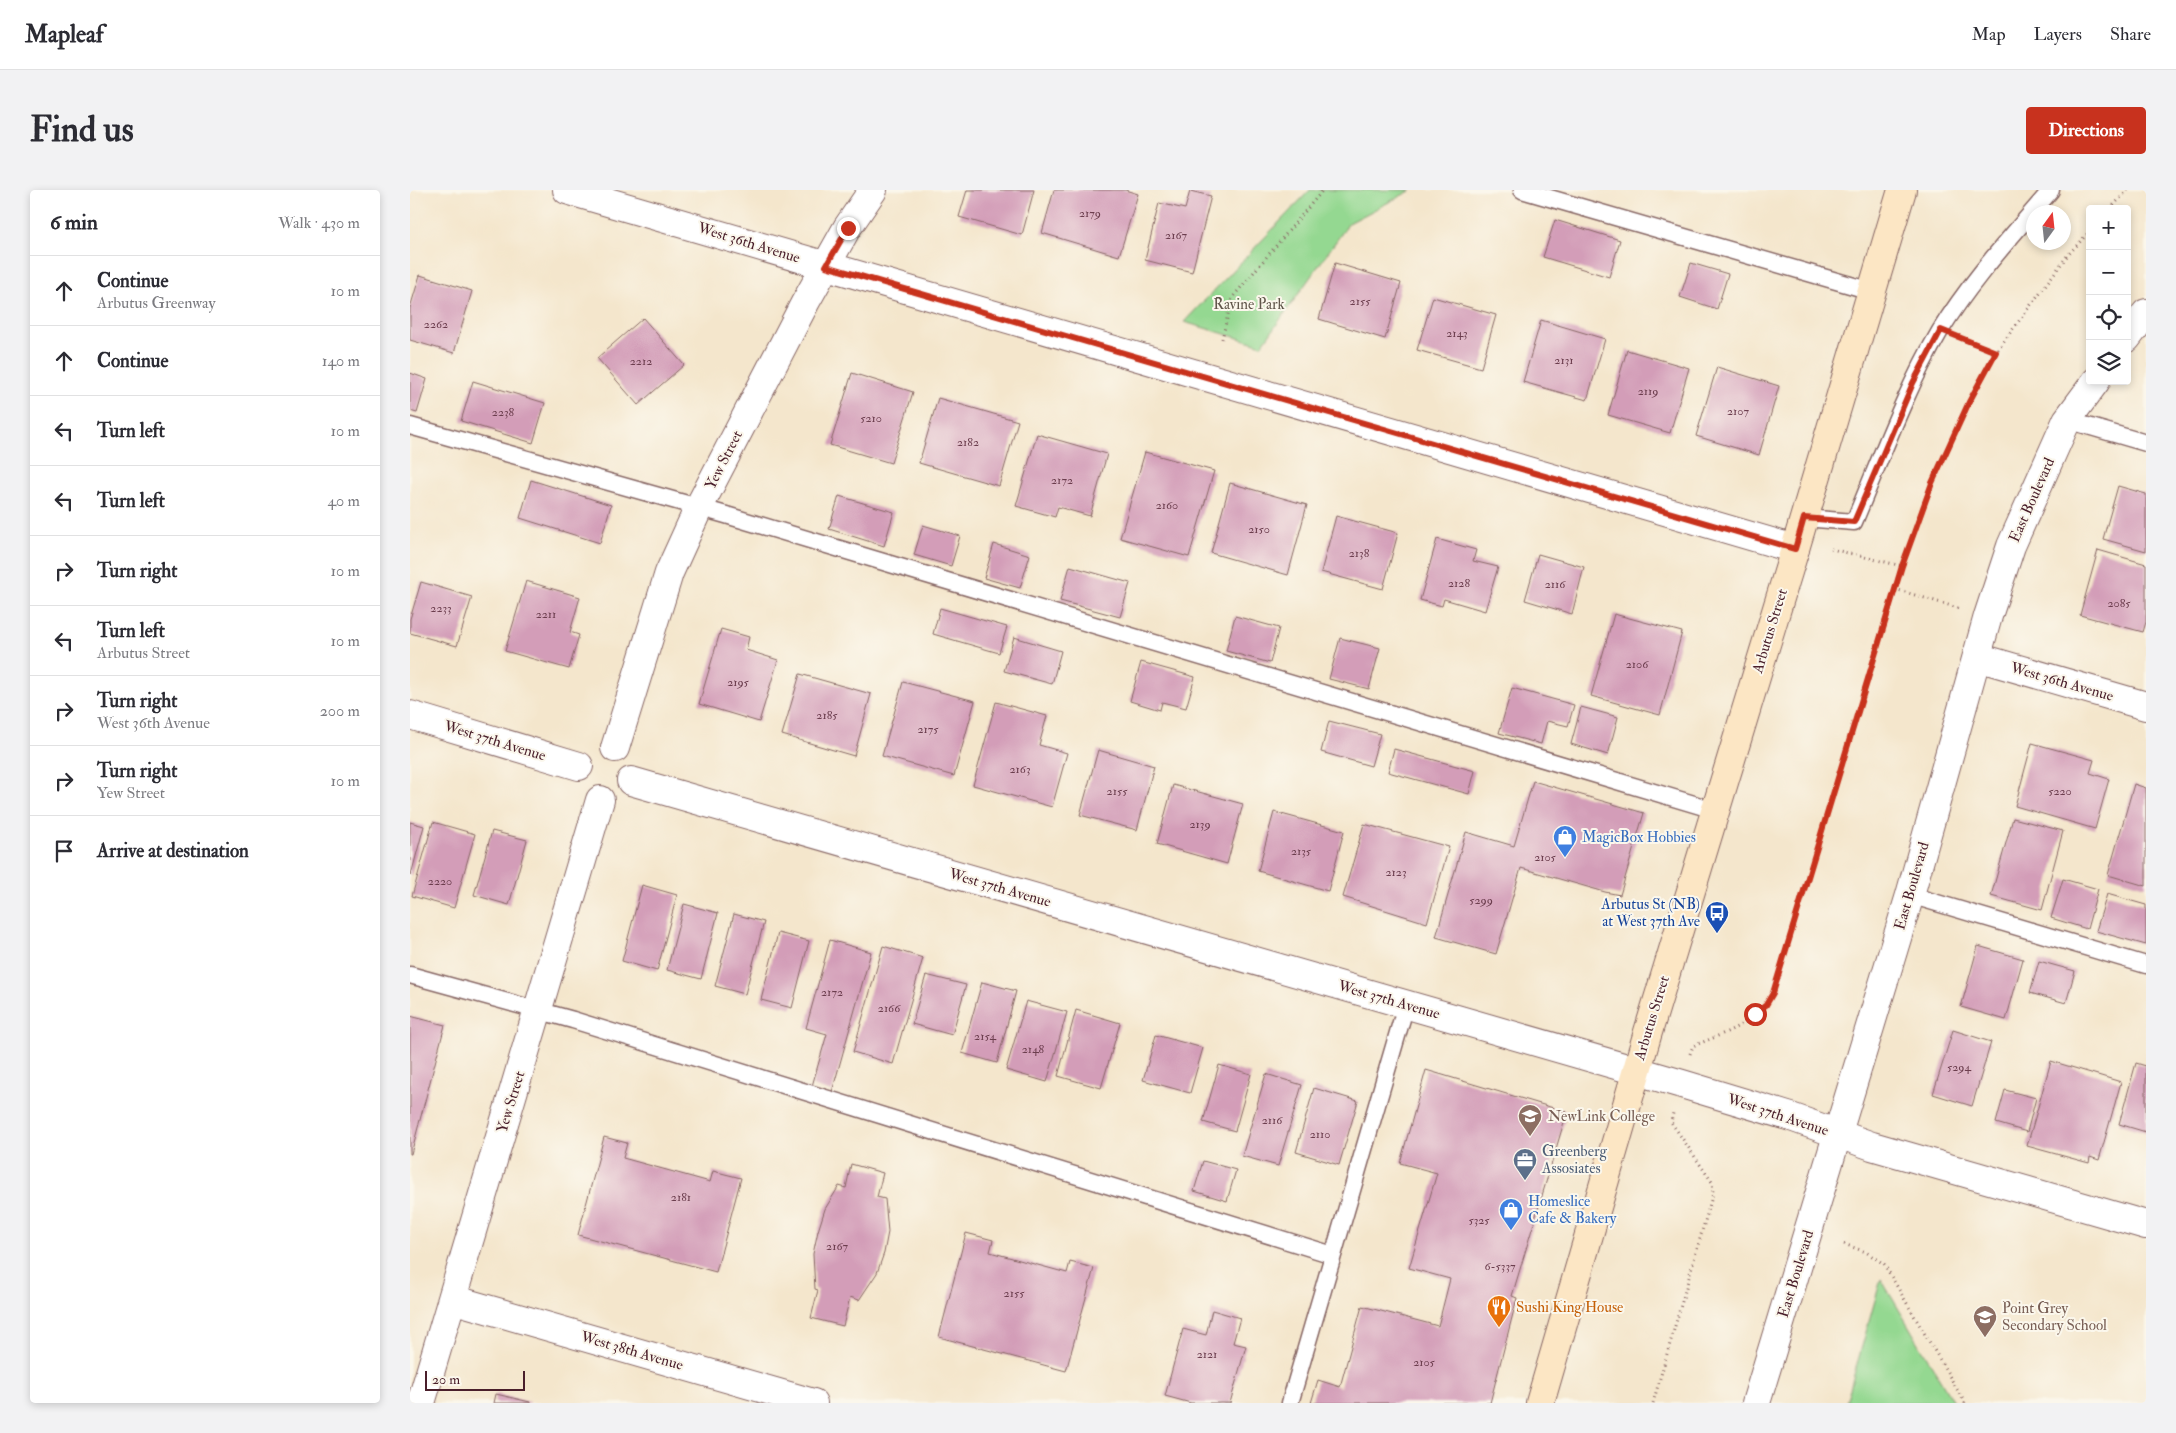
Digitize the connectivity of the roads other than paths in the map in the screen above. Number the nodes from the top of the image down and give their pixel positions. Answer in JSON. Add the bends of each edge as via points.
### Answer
{"nodes":[{"id":1,"x":567,"y":190,"type":"edge"},
{"id":2,"x":873,"y":190,"type":"edge"},
{"id":3,"x":1522,"y":190,"type":"edge"},
{"id":4,"x":1902,"y":190,"type":"edge"},
{"id":5,"x":2051,"y":190,"type":"edge"},
{"id":6,"x":826,"y":266,"type":"junction"},
{"id":7,"x":1871,"y":291,"type":"junction"},
{"id":8,"x":2146,"y":313,"type":"edge"},
{"id":9,"x":2131,"y":333,"type":"edge"},
{"id":10,"x":2093,"y":385,"type":"edge"},
{"id":11,"x":2067,"y":420,"type":"junction"},
{"id":12,"x":410,"y":426,"type":"edge"},
{"id":13,"x":2146,"y":444,"type":"edge"},
{"id":14,"x":699,"y":508,"type":"junction"},
{"id":15,"x":1804,"y":518,"type":"junction"},
{"id":16,"x":1795,"y":549,"type":"junction"},
{"id":17,"x":1977,"y":657,"type":"junction"},
{"id":18,"x":2146,"y":706,"type":"edge"},
{"id":19,"x":410,"y":715,"type":"edge"},
{"id":20,"x":615,"y":748,"type":"junction"},
{"id":21,"x":579,"y":766,"type":"junction"},
{"id":22,"x":631,"y":781,"type":"junction"},
{"id":23,"x":600,"y":800,"type":"junction"},
{"id":24,"x":1714,"y":810,"type":"junction"},
{"id":25,"x":1910,"y":895,"type":"junction"},
{"id":26,"x":2146,"y":965,"type":"edge"},
{"id":27,"x":410,"y":975,"type":"edge"},
{"id":28,"x":1406,"y":1005,"type":"junction"},
{"id":29,"x":538,"y":1010,"type":"junction"},
{"id":30,"x":1636,"y":1071,"type":"junction"},
{"id":31,"x":1838,"y":1134,"type":"junction"},
{"id":32,"x":2146,"y":1225,"type":"edge"},
{"id":33,"x":1333,"y":1255,"type":"junction"},
{"id":34,"x":452,"y":1299,"type":"junction"},
{"id":35,"x":421,"y":1403,"type":"edge"},
{"id":36,"x":813,"y":1403,"type":"edge"},
{"id":37,"x":1290,"y":1403,"type":"edge"},
{"id":38,"x":1540,"y":1403,"type":"edge"},
{"id":39,"x":1756,"y":1403,"type":"edge"}],
"edges":[{"from":1,"to":6,"type":"street","name":"West 36th Avenue"},
{"from":2,"to":6,"type":"street","name":"Yew Street"},
{"from":3,"to":7,"type":"lane"},
{"from":4,"to":7,"type":"main road","name":"Arbutus Street"},
{"from":5,"to":15,"type":"lane","via":[[1977,279],[1941,330],[1913,383],[1854,522]]},
{"from":6,"to":14,"type":"street","name":"Yew Street"},
{"from":6,"to":16,"type":"street","name":"West 36th Avenue"},
{"from":7,"to":15,"type":"main road","name":"Arbutus Street"},
{"from":8,"to":9,"type":"street"},
{"from":10,"to":11,"type":"street","name":"East Boulevard"},
{"from":11,"to":13,"type":"lane"},
{"from":11,"to":17,"type":"street","name":"East Boulevard","via":[[2011,546]]},
{"from":12,"to":14,"type":"lane"},
{"from":14,"to":20,"type":"street","name":"Yew Street","via":[[669,573]]},
{"from":14,"to":24,"type":"lane"},
{"from":15,"to":16,"type":"main road","name":"Arbutus Street"},
{"from":16,"to":24,"type":"main road","name":"Arbutus Street"},
{"from":17,"to":18,"type":"street","name":"West 36th Avenue"},
{"from":17,"to":25,"type":"street","name":"East Boulevard"},
{"from":19,"to":21,"type":"street","name":"West 37th Avenue"},
{"from":20,"to":21,"type":"street","via":[[593,750]]},
{"from":20,"to":22,"type":"street","via":[[630,762]]},
{"from":21,"to":23,"type":"street","via":[[582,788]]},
{"from":22,"to":23,"type":"street","via":[[619,797]]},
{"from":22,"to":28,"type":"street","name":"West 37th Avenue"},
{"from":23,"to":29,"type":"street","name":"Yew Street"},
{"from":24,"to":30,"type":"main road","name":"Arbutus Street"},
{"from":25,"to":26,"type":"lane"},
{"from":25,"to":31,"type":"street","name":"East Boulevard"},
{"from":27,"to":29,"type":"lane"},
{"from":28,"to":30,"type":"street","name":"West 37th Avenue"},
{"from":28,"to":33,"type":"lane"},
{"from":29,"to":33,"type":"lane"},
{"from":29,"to":34,"type":"street","name":"Yew Street"},
{"from":30,"to":31,"type":"street","name":"West 37th Avenue"},
{"from":30,"to":38,"type":"main road","name":"Arbutus Street"},
{"from":31,"to":32,"type":"street","name":"West 37th Avenue"},
{"from":31,"to":39,"type":"street","name":"East Boulevard"},
{"from":33,"to":37,"type":"lane"},
{"from":34,"to":35,"type":"street","name":"Yew Street"},
{"from":34,"to":36,"type":"street","name":"West 38th Avenue"}]}
